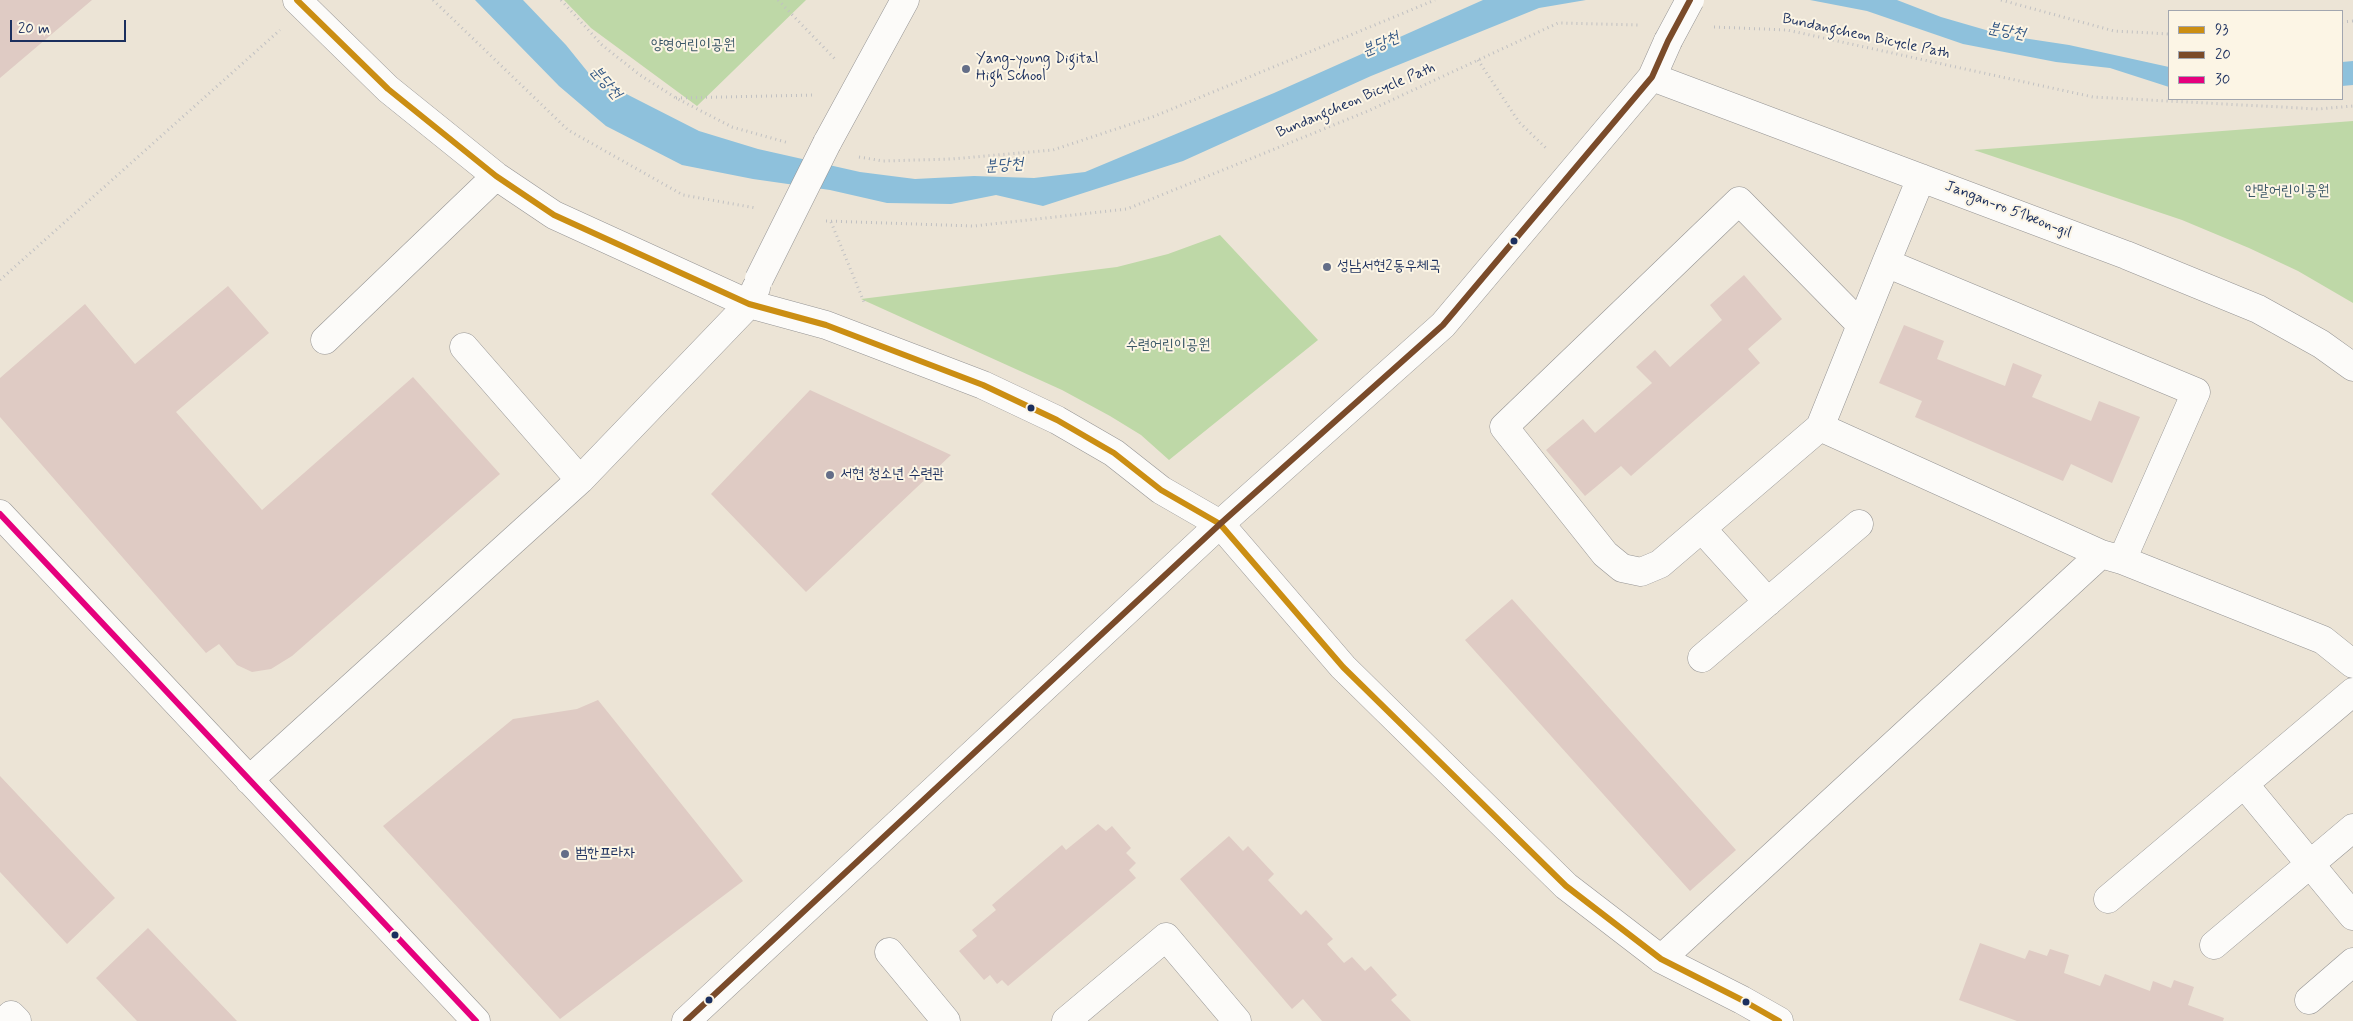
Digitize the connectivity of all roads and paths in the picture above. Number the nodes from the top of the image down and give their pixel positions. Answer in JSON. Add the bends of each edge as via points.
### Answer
{"nodes":[{"id":1,"x":433,"y":0,"type":"edge"},
{"id":2,"x":561,"y":0,"type":"edge"},
{"id":3,"x":778,"y":0,"type":"edge"},
{"id":4,"x":905,"y":0,"type":"edge"},
{"id":5,"x":1435,"y":0,"type":"edge"},
{"id":6,"x":1690,"y":0,"type":"edge"},
{"id":7,"x":2001,"y":0,"type":"edge"},
{"id":8,"x":300,"y":5,"type":"edge"},
{"id":9,"x":1707,"y":27,"type":"dead end"},
{"id":10,"x":1658,"y":33,"type":"junction"},
{"id":11,"x":2168,"y":34,"type":"edge"},
{"id":12,"x":1478,"y":60,"type":"junction"},
{"id":13,"x":1652,"y":77,"type":"junction"},
{"id":14,"x":856,"y":89,"type":"junction"},
{"id":15,"x":676,"y":98,"type":"junction"},
{"id":16,"x":2353,"y":106,"type":"edge"},
{"id":17,"x":796,"y":145,"type":"dead end"},
{"id":18,"x":853,"y":156,"type":"dead end"},
{"id":19,"x":1570,"y":172,"type":"junction"},
{"id":20,"x":496,"y":176,"type":"junction"},
{"id":21,"x":1921,"y":178,"type":"junction"},
{"id":22,"x":757,"y":208,"type":"dead end"},
{"id":23,"x":822,"y":220,"type":"dead end"},
{"id":24,"x":831,"y":222,"type":"junction"},
{"id":25,"x":1886,"y":263,"type":"junction"},
{"id":26,"x":0,"y":280,"type":"edge"},
{"id":27,"x":749,"y":304,"type":"junction"},
{"id":28,"x":1862,"y":325,"type":"junction"},
{"id":29,"x":325,"y":340,"type":"dead end"},
{"id":30,"x":882,"y":345,"type":"junction"},
{"id":31,"x":464,"y":347,"type":"dead end"},
{"id":32,"x":2353,"y":367,"type":"edge"},
{"id":33,"x":1820,"y":427,"type":"junction"},
{"id":34,"x":580,"y":480,"type":"junction"},
{"id":35,"x":0,"y":514,"type":"edge"},
{"id":36,"x":1220,"y":524,"type":"junction"},
{"id":37,"x":1860,"y":524,"type":"dead end"},
{"id":38,"x":1702,"y":528,"type":"junction"},
{"id":39,"x":2111,"y":557,"type":"junction"},
{"id":40,"x":1768,"y":602,"type":"junction"},
{"id":41,"x":1702,"y":658,"type":"dead end"},
{"id":42,"x":2353,"y":664,"type":"edge"},
{"id":43,"x":2353,"y":692,"type":"edge"},
{"id":44,"x":249,"y":780,"type":"junction"},
{"id":45,"x":2244,"y":784,"type":"junction"},
{"id":46,"x":2353,"y":828,"type":"edge"},
{"id":47,"x":2310,"y":864,"type":"junction"},
{"id":48,"x":2108,"y":900,"type":"dead end"},
{"id":49,"x":2353,"y":916,"type":"edge"},
{"id":50,"x":2214,"y":945,"type":"dead end"},
{"id":51,"x":889,"y":952,"type":"dead end"},
{"id":52,"x":1661,"y":959,"type":"junction"},
{"id":53,"x":2353,"y":962,"type":"edge"},
{"id":54,"x":2309,"y":1000,"type":"dead end"},
{"id":55,"x":1222,"y":1016,"type":"edge"},
{"id":56,"x":5,"y":1021,"type":"edge"},
{"id":57,"x":17,"y":1021,"type":"edge"},
{"id":58,"x":476,"y":1021,"type":"edge"},
{"id":59,"x":686,"y":1021,"type":"edge"},
{"id":60,"x":946,"y":1021,"type":"edge"},
{"id":61,"x":1066,"y":1021,"type":"edge"},
{"id":62,"x":1780,"y":1021,"type":"edge"}],
"edges":[{"from":1,"to":22,"type":"path","via":[[568,130],[683,195]]},
{"from":2,"to":15,"type":"path","via":[[602,45]]},
{"from":3,"to":14,"type":"path"},
{"from":4,"to":14,"type":"street"},
{"from":5,"to":18,"type":"path","via":[[1155,116],[1053,150],[952,159],[882,161]]},
{"from":6,"to":10,"type":"street","bridge":true},
{"from":7,"to":11,"type":"path","via":[[2114,31]]},
{"from":8,"to":20,"type":"street","via":[[388,90]]},
{"from":8,"to":26,"type":"path"},
{"from":9,"to":16,"type":"path","name":"Bundangcheon Bicycle Path","via":[[1787,30],[2093,97],[2318,109]]},
{"from":10,"to":12,"type":"path","name":"Bundangcheon Bicycle Path","via":[[1558,23]]},
{"from":10,"to":13,"type":"street"},
{"from":12,"to":19,"type":"path","via":[[1519,122]]},
{"from":12,"to":24,"type":"path","name":"Bundangcheon Bicycle Path","via":[[1368,111],[1127,209],[974,226]]},
{"from":13,"to":19,"type":"street"},
{"from":13,"to":21,"type":"street","name":"Jangan-ro 51beon-gil"},
{"from":14,"to":15,"type":"path"},
{"from":14,"to":27,"type":"street","bridge":true},
{"from":15,"to":17,"type":"path","via":[[732,127]]},
{"from":19,"to":36,"type":"street","via":[[1443,325]]},
{"from":20,"to":27,"type":"street","via":[[554,216]]},
{"from":20,"to":29,"type":"street"},
{"from":21,"to":25,"type":"street"},
{"from":21,"to":32,"type":"street","name":"Jangan-ro 51beon-gil","via":[[2126,255],[2258,309],[2321,344]]},
{"from":23,"to":24,"type":"path","name":"Bundangcheon Bicycle Path"},
{"from":24,"to":30,"type":"path"},
{"from":25,"to":28,"type":"street"},
{"from":25,"to":39,"type":"street","via":[[2196,392]]},
{"from":27,"to":30,"type":"street","via":[[826,325]]},
{"from":27,"to":34,"type":"street"},
{"from":28,"to":33,"type":"street"},
{"from":28,"to":38,"type":"street","via":[[1739,201],[1504,427],[1606,554],[1622,568],[1641,572],[1660,564]]},
{"from":30,"to":36,"type":"street","via":[[983,385],[1057,420],[1114,453],[1161,490]]},
{"from":31,"to":34,"type":"street"},
{"from":33,"to":38,"type":"street"},
{"from":33,"to":39,"type":"street"},
{"from":34,"to":44,"type":"street"},
{"from":35,"to":44,"type":"street"},
{"from":36,"to":52,"type":"street","via":[[1343,667],[1566,886]]},
{"from":36,"to":59,"type":"street"},
{"from":37,"to":40,"type":"street"},
{"from":38,"to":40,"type":"street"},
{"from":39,"to":42,"type":"street","via":[[2323,640]]},
{"from":39,"to":52,"type":"street"},
{"from":40,"to":41,"type":"street"},
{"from":43,"to":45,"type":"street"},
{"from":44,"to":58,"type":"street"},
{"from":45,"to":47,"type":"street"},
{"from":45,"to":48,"type":"street"},
{"from":46,"to":47,"type":"street"},
{"from":47,"to":49,"type":"street"},
{"from":47,"to":50,"type":"street"},
{"from":51,"to":60,"type":"street"},
{"from":52,"to":62,"type":"street"},
{"from":53,"to":54,"type":"street"},
{"from":55,"to":61,"type":"street","via":[[1166,937]]},
{"from":56,"to":57,"type":"street","via":[[11,1015]]}]}
